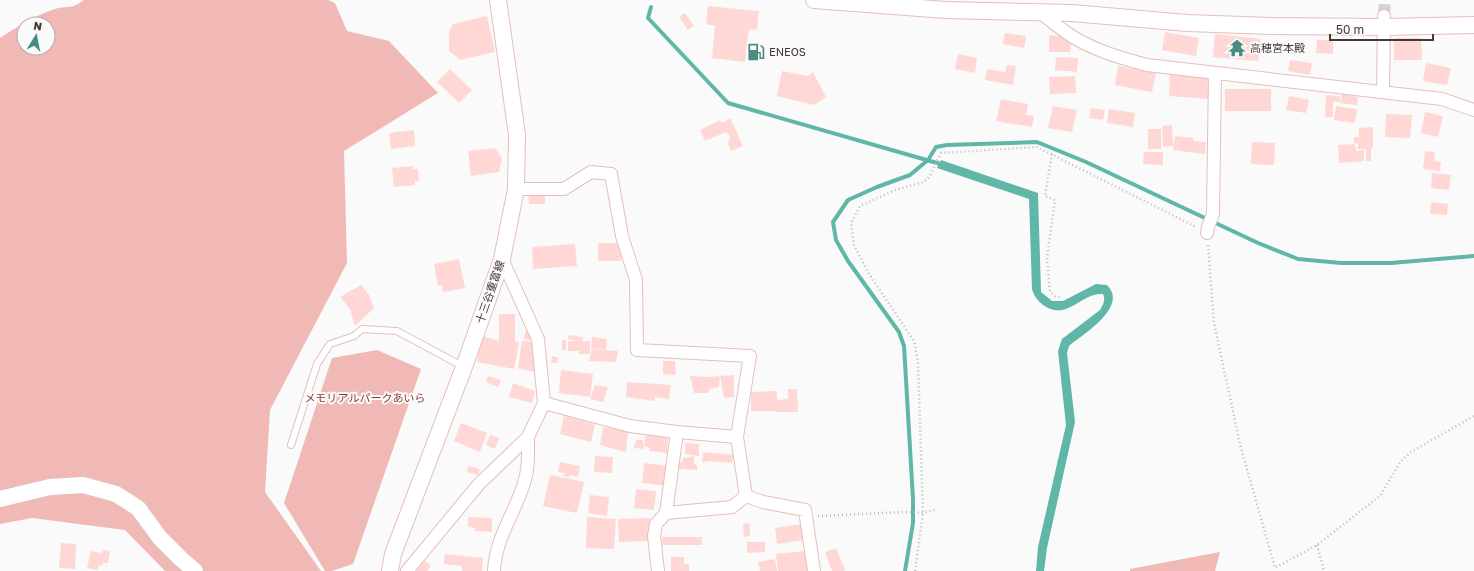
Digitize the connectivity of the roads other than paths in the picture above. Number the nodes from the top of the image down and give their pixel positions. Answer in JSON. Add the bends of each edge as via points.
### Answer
{"nodes":[{"id":1,"x":498,"y":0,"type":"edge"},
{"id":2,"x":814,"y":0,"type":"edge"},
{"id":3,"x":1041,"y":13,"type":"junction"},
{"id":4,"x":1384,"y":22,"type":"junction"},
{"id":5,"x":1474,"y":25,"type":"edge"},
{"id":6,"x":1215,"y":73,"type":"junction"},
{"id":7,"x":1383,"y":92,"type":"junction"},
{"id":8,"x":1474,"y":110,"type":"edge"},
{"id":9,"x":516,"y":189,"type":"junction"},
{"id":10,"x":1208,"y":230,"type":"road end"},
{"id":11,"x":502,"y":259,"type":"junction"},
{"id":12,"x":464,"y":367,"type":"junction"},
{"id":13,"x":544,"y":403,"type":"junction"},
{"id":14,"x":677,"y":432,"type":"junction"},
{"id":15,"x":528,"y":437,"type":"junction"},
{"id":16,"x":737,"y":437,"type":"junction"},
{"id":17,"x":291,"y":445,"type":"dead end"},
{"id":18,"x":746,"y":496,"type":"junction"},
{"id":19,"x":0,"y":499,"type":"edge"},
{"id":20,"x":666,"y":513,"type":"junction"},
{"id":21,"x":195,"y":571,"type":"edge"},
{"id":22,"x":390,"y":571,"type":"edge"},
{"id":23,"x":407,"y":571,"type":"edge"},
{"id":24,"x":494,"y":571,"type":"edge"},
{"id":25,"x":658,"y":571,"type":"edge"},
{"id":26,"x":814,"y":571,"type":"edge"}],
"edges":[{"from":1,"to":9,"type":"street","name":"十三谷重富線","via":[[517,135]]},
{"from":2,"to":3,"type":"street","via":[[946,10]]},
{"from":3,"to":4,"type":"street","via":[[1271,26]]},
{"from":3,"to":6,"type":"street","via":[[1072,37],[1116,57],[1147,65]]},
{"from":4,"to":5,"type":"street"},
{"from":4,"to":7,"type":"street"},
{"from":6,"to":7,"type":"street"},
{"from":6,"to":10,"type":"street","via":[[1213,214]]},
{"from":7,"to":8,"type":"street","via":[[1442,98]]},
{"from":9,"to":11,"type":"street","name":"十三谷重富線"},
{"from":9,"to":16,"type":"street","via":[[564,189],[591,172],[611,174],[622,236],[636,280],[636,350],[750,356]]},
{"from":11,"to":12,"type":"street","name":"十三谷重富線"},
{"from":11,"to":13,"type":"street","via":[[538,339]]},
{"from":12,"to":17,"type":"lane","via":[[397,331],[362,329],[354,336],[330,344],[318,364]]},
{"from":12,"to":22,"type":"street","name":"十三谷重富線","via":[[393,554]]},
{"from":13,"to":14,"type":"street","via":[[630,426]]},
{"from":13,"to":15,"type":"street"},
{"from":14,"to":16,"type":"street"},
{"from":14,"to":20,"type":"street"},
{"from":15,"to":23,"type":"street","via":[[479,484]]},
{"from":15,"to":24,"type":"street","via":[[528,464],[524,484],[498,545]]},
{"from":16,"to":18,"type":"street"},
{"from":18,"to":20,"type":"street","via":[[732,507]]},
{"from":18,"to":26,"type":"street","via":[[805,510]]},
{"from":19,"to":21,"type":"street","via":[[50,487],[83,485],[116,494],[138,508],[160,538]]},
{"from":20,"to":25,"type":"street","via":[[656,524],[654,536]]}]}
